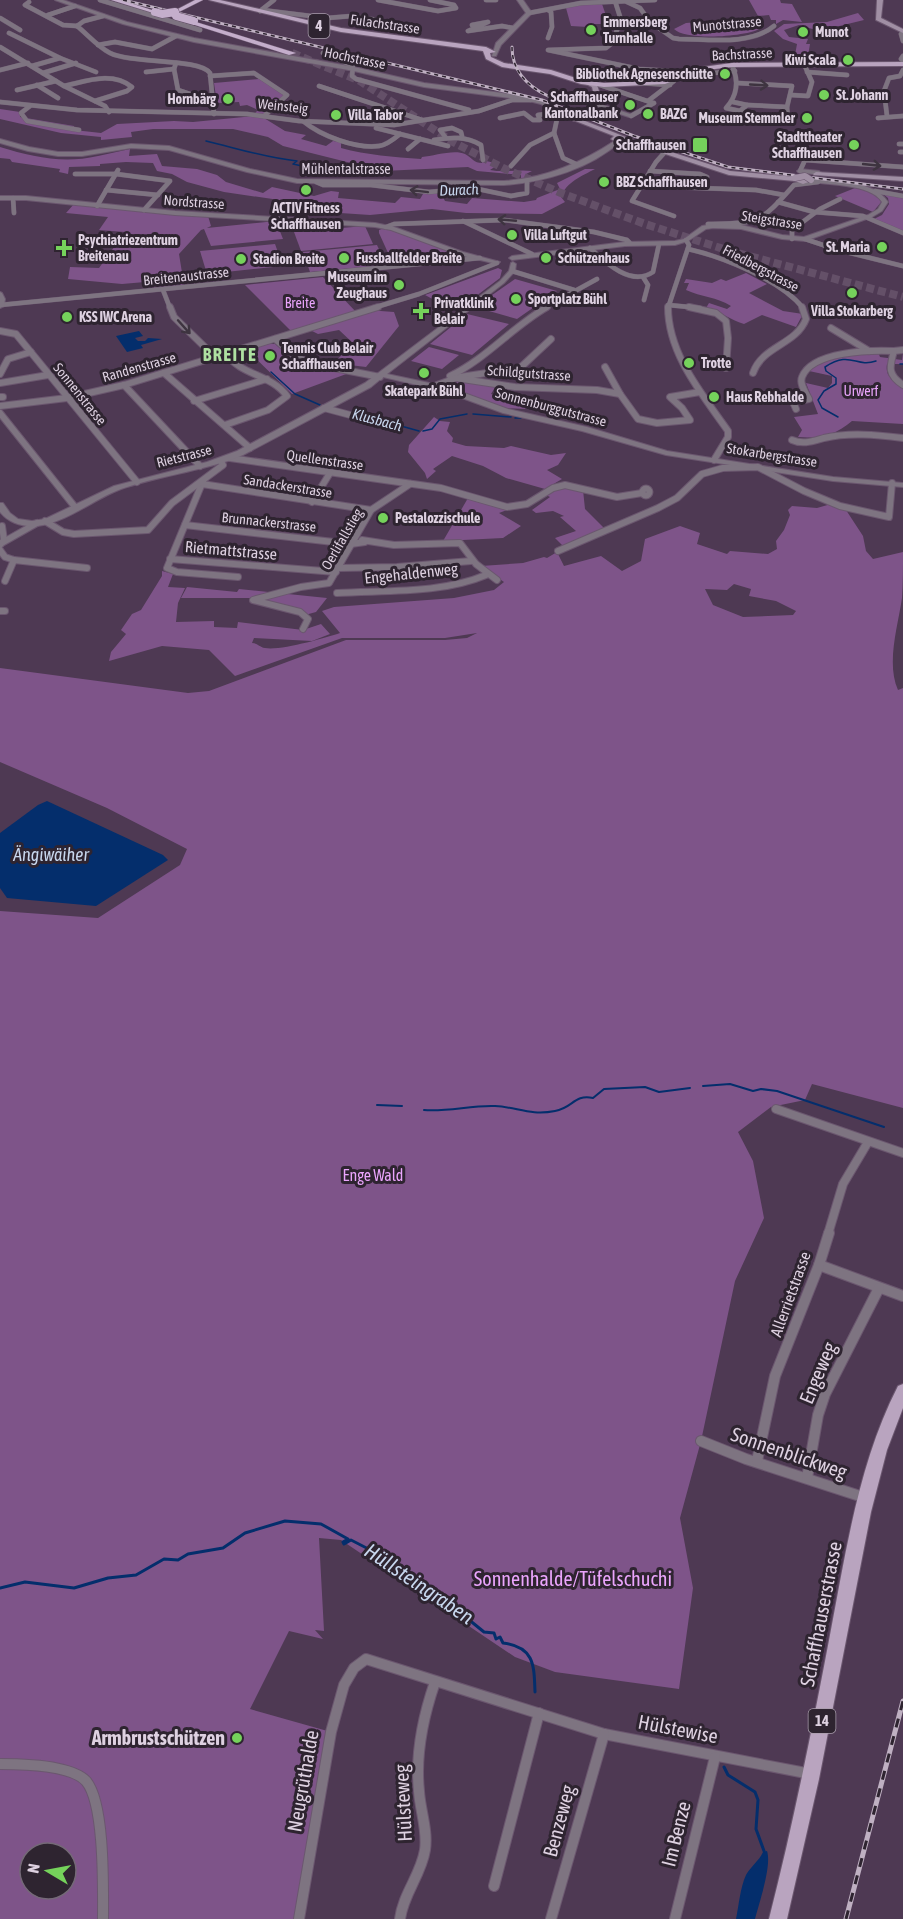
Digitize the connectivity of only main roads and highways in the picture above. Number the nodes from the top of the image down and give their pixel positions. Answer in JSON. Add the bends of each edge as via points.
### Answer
{"nodes":[{"id":1,"x":114,"y":0,"type":"edge"},
{"id":2,"x":194,"y":0,"type":"edge"},
{"id":3,"x":200,"y":0,"type":"edge"},
{"id":4,"x":212,"y":0,"type":"edge"},
{"id":5,"x":880,"y":0,"type":"edge"},
{"id":6,"x":172,"y":13,"type":"junction"},
{"id":7,"x":903,"y":32,"type":"edge"},
{"id":8,"x":257,"y":43,"type":"junction"},
{"id":9,"x":486,"y":49,"type":"junction"},
{"id":10,"x":292,"y":53,"type":"tunnel mouth"},
{"id":11,"x":903,"y":63,"type":"edge"},
{"id":12,"x":596,"y":84,"type":"junction"},
{"id":13,"x":903,"y":179,"type":"edge"},
{"id":14,"x":903,"y":1390,"type":"edge"},
{"id":15,"x":778,"y":1919,"type":"edge"}],
"edges":[{"from":1,"to":6,"type":"highway","bridge":true},
{"from":2,"to":6,"type":"highway"},
{"from":3,"to":6,"type":"highway"},
{"from":4,"to":9,"type":"main road","name":"Fulachstrasse","number":"4","via":[[353,32]]},
{"from":5,"to":7,"type":"main road","via":[[877,18]]},
{"from":6,"to":8,"type":"highway"},
{"from":6,"to":8,"type":"highway","bridge":true},
{"from":8,"to":10,"type":"highway"},
{"from":9,"to":12,"type":"main road","name":"Bachstrasse","number":"4","via":[[493,50],[505,63]]},
{"from":9,"to":12,"type":"main road","name":"Bachstrasse","number":"4","via":[[493,61]]},
{"from":11,"to":12,"type":"main road","name":"Bachstrasse","number":"4","via":[[734,68],[700,71],[672,82]]},
{"from":12,"to":13,"type":"main road","via":[[592,107],[576,120],[617,139],[625,137],[734,174],[796,178],[803,182],[811,176]]},
{"from":14,"to":15,"type":"main road","name":"Schaffhauserstrasse","number":"14","via":[[866,1498],[812,1774]]}]}
